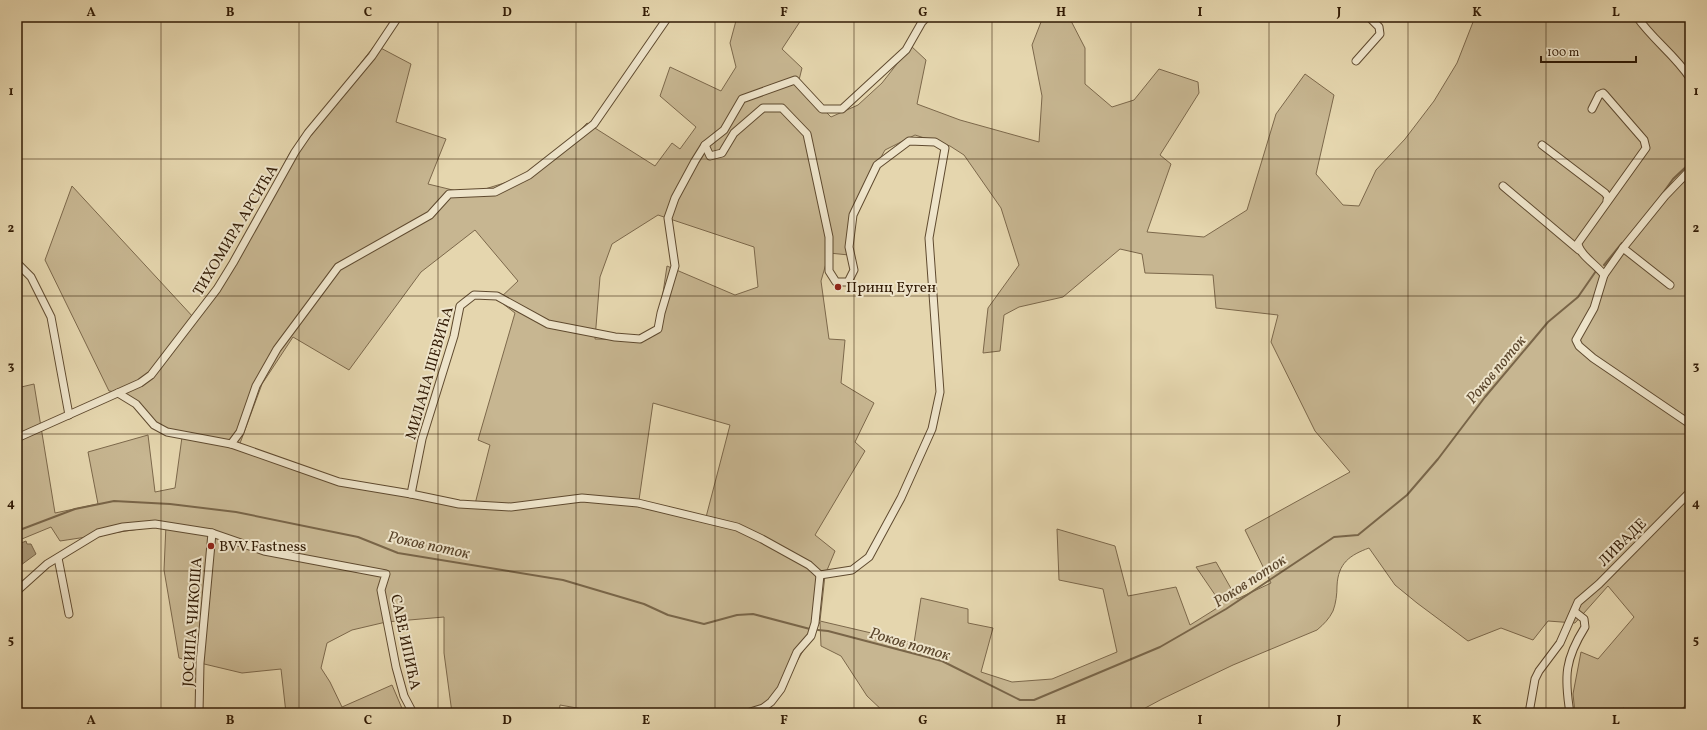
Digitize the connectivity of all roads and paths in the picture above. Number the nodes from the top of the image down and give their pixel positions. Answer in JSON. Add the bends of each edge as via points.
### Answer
{"nodes":[{"id":1,"x":398,"y":17,"type":"edge"},
{"id":2,"x":668,"y":17,"type":"edge"},
{"id":3,"x":927,"y":17,"type":"edge"},
{"id":4,"x":1369,"y":17,"type":"edge"},
{"id":5,"x":1637,"y":17,"type":"edge"},
{"id":6,"x":1356,"y":61,"type":"dead end"},
{"id":7,"x":1690,"y":78,"type":"edge"},
{"id":8,"x":1592,"y":109,"type":"dead end"},
{"id":9,"x":705,"y":145,"type":"junction"},
{"id":10,"x":1542,"y":145,"type":"dead end"},
{"id":11,"x":1690,"y":170,"type":"edge"},
{"id":12,"x":1503,"y":186,"type":"dead end"},
{"id":13,"x":1607,"y":200,"type":"junction"},
{"id":14,"x":1623,"y":248,"type":"junction"},
{"id":15,"x":1579,"y":250,"type":"junction"},
{"id":16,"x":17,"y":263,"type":"edge"},
{"id":17,"x":1604,"y":275,"type":"junction"},
{"id":18,"x":1670,"y":285,"type":"dead end"},
{"id":19,"x":118,"y":393,"type":"junction"},
{"id":20,"x":69,"y":415,"type":"junction"},
{"id":21,"x":1690,"y":424,"type":"edge"},
{"id":22,"x":17,"y":438,"type":"edge"},
{"id":23,"x":231,"y":444,"type":"junction"},
{"id":24,"x":1690,"y":492,"type":"edge"},
{"id":25,"x":411,"y":494,"type":"junction"},
{"id":26,"x":212,"y":533,"type":"junction"},
{"id":27,"x":58,"y":558,"type":"junction"},
{"id":28,"x":820,"y":575,"type":"junction"},
{"id":29,"x":17,"y":591,"type":"edge"},
{"id":30,"x":1575,"y":612,"type":"junction"},
{"id":31,"x":69,"y":614,"type":"dead end"},
{"id":32,"x":199,"y":713,"type":"edge"},
{"id":33,"x":413,"y":713,"type":"edge"},
{"id":34,"x":747,"y":713,"type":"edge"},
{"id":35,"x":1530,"y":713,"type":"edge"},
{"id":36,"x":1570,"y":713,"type":"edge"}],
"edges":[{"from":1,"to":19,"type":"street","name":"ТИХОМИРА АРСИЋА","via":[[372,56],[304,139],[234,263],[208,301],[151,375]]},
{"from":2,"to":23,"type":"street","via":[[594,124],[529,175],[494,192],[449,194],[430,215],[338,267],[277,349],[256,386],[240,432]]},
{"from":3,"to":9,"type":"street","via":[[906,50],[842,109],[822,109],[795,80],[742,99],[724,130]]},
{"from":4,"to":6,"type":"street","via":[[1379,27],[1380,34]]},
{"from":5,"to":7,"type":"street","via":[[1647,32],[1675,59]]},
{"from":8,"to":13,"type":"street","via":[[1599,94],[1603,93],[1646,144],[1644,152]]},
{"from":9,"to":25,"type":"street","name":"МИЛАНА ШЕВИЋА","via":[[675,198],[668,218],[675,266],[658,329],[640,339],[615,337],[548,324],[497,296],[474,295],[460,306],[454,336],[422,439]]},
{"from":9,"to":28,"type":"street","via":[[710,156],[722,153],[734,133],[763,108],[782,108],[807,134],[829,237],[829,271],[836,282],[848,282],[854,270],[849,247],[853,215],[877,165],[909,141],[935,142],[945,148],[929,238],[940,392],[932,429],[869,557],[852,570]]},
{"from":10,"to":13,"type":"street","via":[[1605,193]]},
{"from":11,"to":14,"type":"street","via":[[1665,196]]},
{"from":12,"to":15,"type":"street"},
{"from":13,"to":15,"type":"street","via":[[1579,239]]},
{"from":14,"to":17,"type":"street"},
{"from":14,"to":18,"type":"street"},
{"from":15,"to":17,"type":"street"},
{"from":16,"to":20,"type":"street","via":[[31,277],[51,317]]},
{"from":17,"to":21,"type":"street","via":[[1594,308],[1576,340],[1579,346]]},
{"from":19,"to":20,"type":"street","name":"ТИХОМИРА АРСИЋА"},
{"from":19,"to":23,"type":"street","via":[[136,404],[154,425],[166,432]]},
{"from":20,"to":22,"type":"street","name":"ТИХОМИРА АРСИЋА"},
{"from":23,"to":25,"type":"street","via":[[339,482]]},
{"from":24,"to":30,"type":"street","name":"ЛИВАДЕ","via":[[1578,602]]},
{"from":25,"to":28,"type":"street","via":[[459,504],[511,508],[582,498],[638,503],[737,527],[809,565]]},
{"from":26,"to":27,"type":"street","via":[[155,524],[124,527],[98,533]]},
{"from":26,"to":32,"type":"street","name":"ЈОСИПА ЧИКОША","via":[[200,663]]},
{"from":26,"to":33,"type":"street","name":"САВЕ ИПИЋА","via":[[264,551],[386,574],[381,590],[396,667],[404,696]]},
{"from":27,"to":29,"type":"street","via":[[47,564]]},
{"from":27,"to":31,"type":"street"},
{"from":28,"to":34,"type":"street","via":[[815,623],[811,636],[797,652],[781,688],[771,702],[763,708]]},
{"from":30,"to":35,"type":"street","name":"ЛИВАДЕ","via":[[1560,643],[1539,671],[1533,689]]},
{"from":30,"to":36,"type":"street","via":[[1585,623],[1572,650],[1566,675]]}]}
